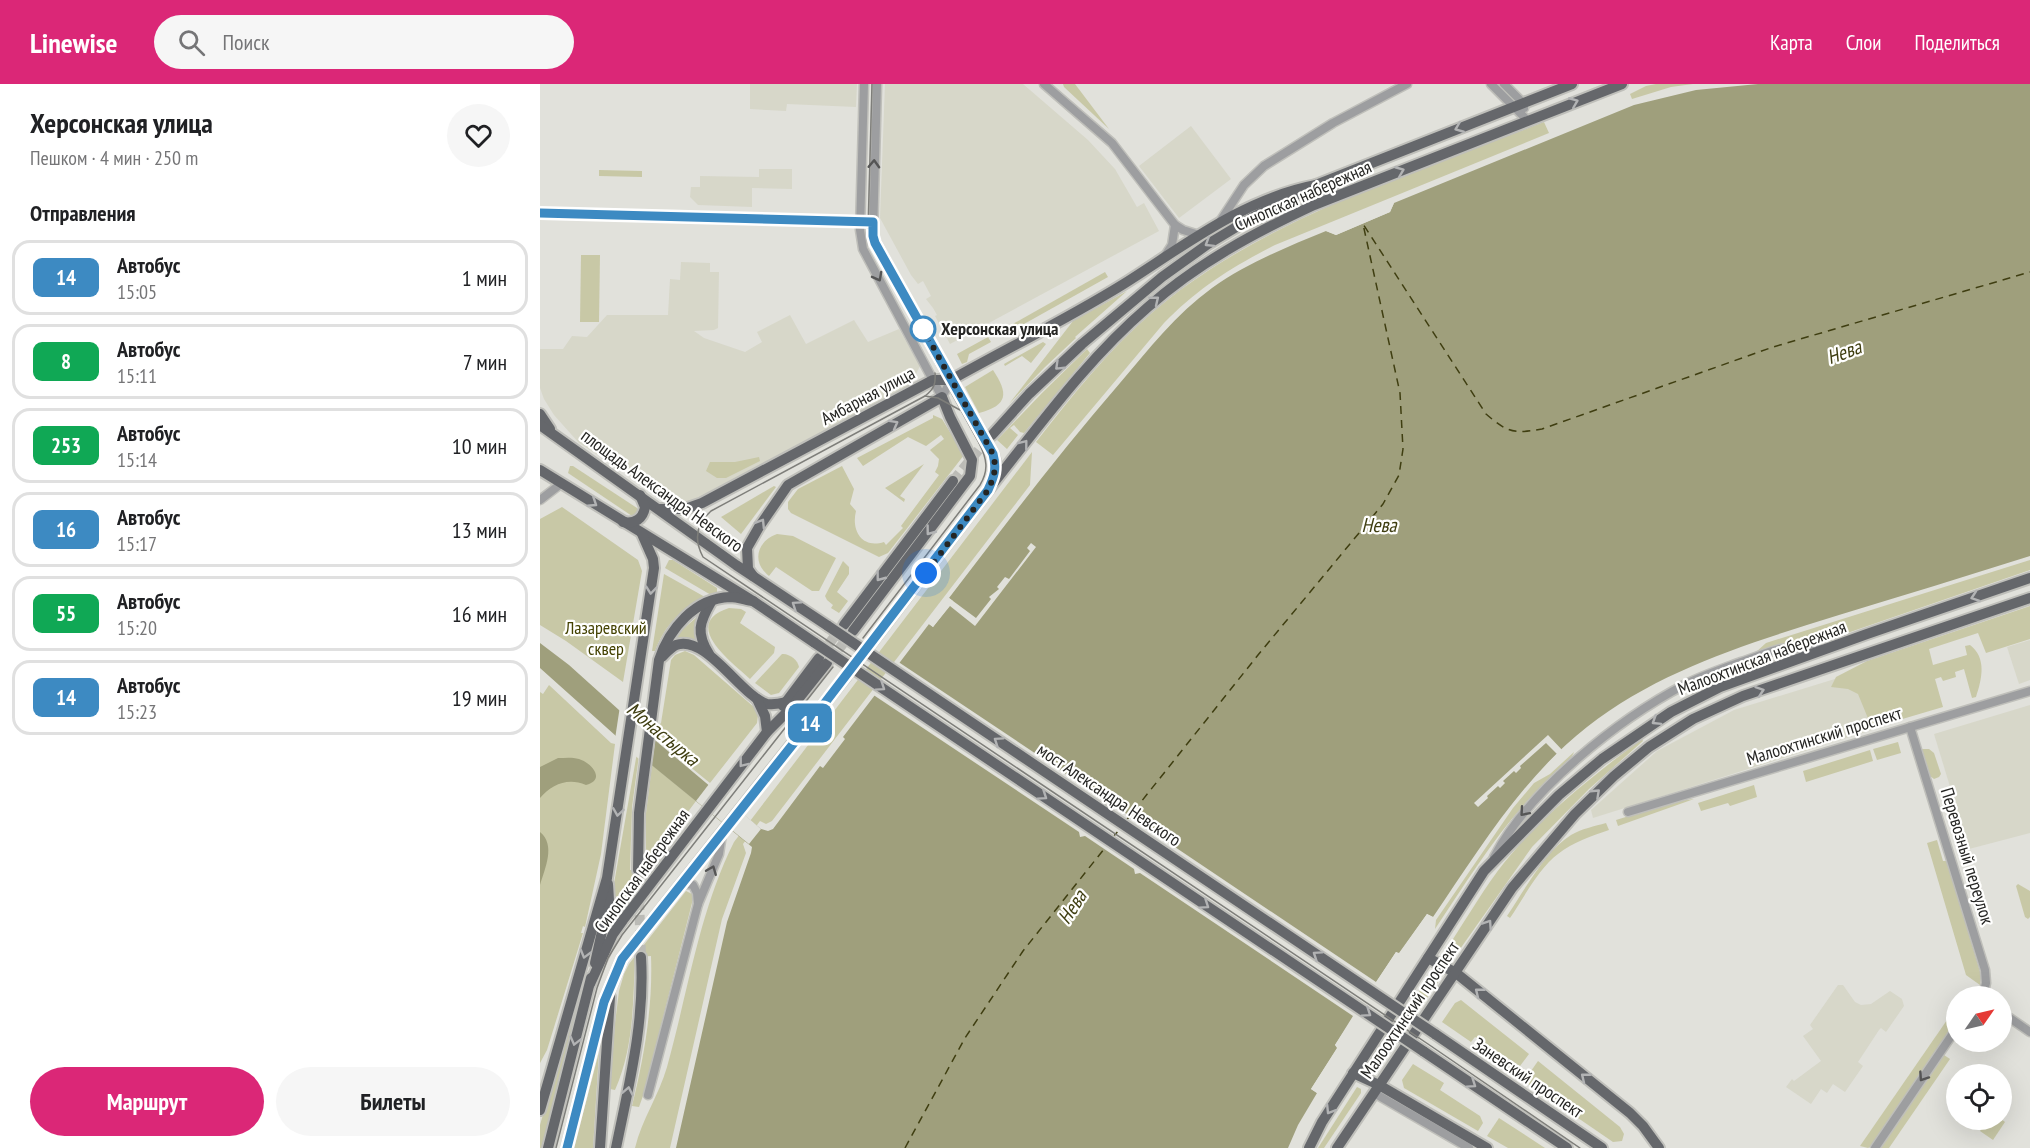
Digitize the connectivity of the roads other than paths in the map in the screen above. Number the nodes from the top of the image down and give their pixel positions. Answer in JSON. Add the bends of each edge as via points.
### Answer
{"nodes":[{"id":1,"x":864,"y":84,"type":"edge"},
{"id":2,"x":877,"y":84,"type":"edge"},
{"id":3,"x":1044,"y":84,"type":"edge"},
{"id":4,"x":1407,"y":84,"type":"edge"},
{"id":5,"x":1491,"y":84,"type":"edge"},
{"id":6,"x":1504,"y":84,"type":"edge"},
{"id":7,"x":1572,"y":84,"type":"edge"},
{"id":8,"x":1622,"y":84,"type":"edge"},
{"id":9,"x":1518,"y":105,"type":"junction"},
{"id":10,"x":1527,"y":120,"type":"junction"},
{"id":11,"x":1316,"y":185,"type":"junction"},
{"id":12,"x":540,"y":213,"type":"edge"},
{"id":13,"x":860,"y":222,"type":"junction"},
{"id":14,"x":873,"y":222,"type":"junction"},
{"id":15,"x":1219,"y":222,"type":"junction"},
{"id":16,"x":1175,"y":225,"type":"junction"},
{"id":17,"x":1198,"y":235,"type":"junction"},
{"id":18,"x":1165,"y":256,"type":"junction"},
{"id":19,"x":933,"y":380,"type":"junction"},
{"id":20,"x":951,"y":380,"type":"junction"},
{"id":21,"x":942,"y":397,"type":"junction"},
{"id":22,"x":540,"y":414,"type":"edge"},
{"id":23,"x":540,"y":425,"type":"edge"},
{"id":24,"x":554,"y":434,"type":"junction"},
{"id":25,"x":992,"y":435,"type":"tunnel mouth"},
{"id":26,"x":540,"y":470,"type":"edge"},
{"id":27,"x":953,"y":481,"type":"tunnel mouth"},
{"id":28,"x":562,"y":483,"type":"junction"},
{"id":29,"x":988,"y":490,"type":"junction"},
{"id":30,"x":640,"y":495,"type":"junction"},
{"id":31,"x":540,"y":500,"type":"edge"},
{"id":32,"x":660,"y":509,"type":"junction"},
{"id":33,"x":622,"y":522,"type":"junction"},
{"id":34,"x":642,"y":534,"type":"junction"},
{"id":35,"x":753,"y":576,"type":"junction"},
{"id":36,"x":2030,"y":578,"type":"edge"},
{"id":37,"x":765,"y":584,"type":"joint"},
{"id":38,"x":2030,"y":598,"type":"edge"},
{"id":39,"x":753,"y":601,"type":"junction"},
{"id":40,"x":711,"y":602,"type":"junction"},
{"id":41,"x":871,"y":643,"type":"tunnel mouth"},
{"id":42,"x":1825,"y":650,"type":"junction"},
{"id":43,"x":711,"y":657,"type":"junction"},
{"id":44,"x":659,"y":660,"type":"junction"},
{"id":45,"x":846,"y":676,"type":"tunnel mouth"},
{"id":46,"x":2030,"y":691,"type":"edge"},
{"id":47,"x":755,"y":696,"type":"junction"},
{"id":48,"x":786,"y":702,"type":"junction"},
{"id":49,"x":1910,"y":727,"type":"junction"},
{"id":50,"x":767,"y":732,"type":"junction"},
{"id":51,"x":1628,"y":812,"type":"dead end"},
{"id":52,"x":725,"y":830,"type":"junction"},
{"id":53,"x":1556,"y":835,"type":"joint"},
{"id":54,"x":1488,"y":867,"type":"junction"},
{"id":55,"x":638,"y":870,"type":"tunnel mouth"},
{"id":56,"x":607,"y":878,"type":"junction"},
{"id":57,"x":682,"y":884,"type":"junction"},
{"id":58,"x":698,"y":904,"type":"junction"},
{"id":59,"x":641,"y":957,"type":"tunnel mouth"},
{"id":60,"x":1428,"y":958,"type":"junction"},
{"id":61,"x":1453,"y":976,"type":"junction"},
{"id":62,"x":612,"y":979,"type":"junction"},
{"id":63,"x":590,"y":984,"type":"junction"},
{"id":64,"x":1985,"y":986,"type":"edge"},
{"id":65,"x":2012,"y":1020,"type":"edge"},
{"id":66,"x":2030,"y":1032,"type":"edge"},
{"id":67,"x":1435,"y":1034,"type":"joint"},
{"id":68,"x":1946,"y":1044,"type":"edge"},
{"id":69,"x":1423,"y":1051,"type":"joint"},
{"id":70,"x":1353,"y":1073,"type":"junction"},
{"id":71,"x":1376,"y":1089,"type":"junction"},
{"id":72,"x":648,"y":1095,"type":"dead end"},
{"id":73,"x":540,"y":1110,"type":"edge"},
{"id":74,"x":548,"y":1148,"type":"edge"},
{"id":75,"x":567,"y":1148,"type":"edge"},
{"id":76,"x":600,"y":1148,"type":"edge"},
{"id":77,"x":616,"y":1148,"type":"edge"},
{"id":78,"x":1309,"y":1148,"type":"edge"},
{"id":79,"x":1337,"y":1148,"type":"edge"},
{"id":80,"x":1469,"y":1148,"type":"edge"},
{"id":81,"x":1487,"y":1148,"type":"edge"},
{"id":82,"x":1567,"y":1148,"type":"edge"},
{"id":83,"x":1602,"y":1148,"type":"edge"},
{"id":84,"x":1659,"y":1148,"type":"edge"},
{"id":85,"x":1875,"y":1148,"type":"edge"}],
"edges":[{"from":1,"to":13,"type":"street"},
{"from":14,"to":2,"type":"street","one_way":true},
{"from":3,"to":16,"type":"street","via":[[1112,143]]},
{"from":4,"to":15,"type":"street","name":"Синопская набережная","via":[[1312,135],[1264,166],[1244,185]]},
{"from":5,"to":9,"type":"street"},
{"from":6,"to":9,"type":"street"},
{"from":7,"to":9,"type":"main road","name":"Синопская набережная"},
{"from":10,"to":8,"type":"main road","name":"Синопская набережная","one_way":true},
{"from":9,"to":10,"type":"street"},
{"from":9,"to":11,"type":"main road","name":"Синопская набережная","one_way":true},
{"from":29,"to":10,"type":"main road","name":"Синопская набережная","one_way":true,"via":[[1095,357],[1148,306],[1197,268],[1270,225],[1314,205]]},
{"from":11,"to":15,"type":"main road","name":"Синопская набережная","via":[[1272,198]]},
{"from":11,"to":25,"type":"main road","name":"Синопская набережная","one_way":true,"via":[[1226,232],[1181,262],[1082,344]]},
{"from":12,"to":13,"type":"street"},
{"from":13,"to":14,"type":"street"},
{"from":13,"to":19,"type":"street","one_way":true,"via":[[863,249]]},
{"from":14,"to":20,"type":"street","via":[[875,243]]},
{"from":15,"to":17,"type":"main road","name":"Синопская набережная"},
{"from":16,"to":17,"type":"street"},
{"from":16,"to":18,"type":"street","via":[[1172,245]]},
{"from":17,"to":18,"type":"main road","name":"Синопская набережная"},
{"from":18,"to":20,"type":"main road","name":"Синопская набережная","via":[[1123,285]]},
{"from":19,"to":20,"type":"main road","name":"Амбарная улица"},
{"from":19,"to":21,"type":"street"},
{"from":19,"to":32,"type":"main road","name":"Амбарная улица","via":[[702,503],[685,509]]},
{"from":20,"to":21,"type":"street"},
{"from":20,"to":29,"type":"main road","via":[[993,454],[996,465]]},
{"from":21,"to":27,"type":"main road","via":[[972,460],[972,469],[965,484],[848,628]]},
{"from":35,"to":21,"type":"main road","name":"Амбарная улица","one_way":true,"via":[[748,569],[747,548],[788,485]]},
{"from":22,"to":24,"type":"main road"},
{"from":23,"to":24,"type":"main road","name":"площадь Александра Невского"},
{"from":24,"to":30,"type":"main road","name":"площадь Александра Невского"},
{"from":26,"to":28,"type":"main road"},
{"from":28,"to":31,"type":"street"},
{"from":28,"to":33,"type":"main road","one_way":true},
{"from":29,"to":41,"type":"main road","name":"Синопская набережная"},
{"from":30,"to":32,"type":"main road","name":"площадь Александра Невского"},
{"from":30,"to":33,"type":"main road","via":[[645,507],[642,516],[635,522]]},
{"from":32,"to":35,"type":"main road","name":"площадь Александра Невского"},
{"from":33,"to":34,"type":"main road"},
{"from":34,"to":39,"type":"main road"},
{"from":34,"to":56,"type":"main road","one_way":true,"via":[[654,568]]},
{"from":35,"to":37,"type":"main road","name":"площадь Александра Невского"},
{"from":36,"to":42,"type":"main road","name":"Малоохтинская набережная","one_way":true},
{"from":67,"to":37,"type":"main road","name":"мост Александра Невского","one_way":true,"bridge":true},
{"from":53,"to":38,"type":"main road","name":"Малоохтинская набережная","one_way":true,"via":[[1599,790],[1649,747],[1712,708]]},
{"from":39,"to":40,"type":"main road","via":[[730,597]]},
{"from":39,"to":69,"type":"main road","name":"мост Александра Невского","one_way":true,"bridge":true},
{"from":40,"to":43,"type":"main road","via":[[700,625],[702,644]]},
{"from":40,"to":44,"type":"main road","via":[[678,624]]},
{"from":42,"to":54,"type":"main road","name":"Малоохтинская набережная","one_way":true,"via":[[1720,687],[1647,727],[1581,776]]},
{"from":42,"to":54,"type":"street","one_way":true,"via":[[1775,650],[1711,673],[1661,698],[1554,779],[1506,834]]},
{"from":43,"to":44,"type":"main road","via":[[692,646],[679,644]]},
{"from":43,"to":47,"type":"main road"},
{"from":44,"to":55,"type":"main road","via":[[639,813]]},
{"from":45,"to":52,"type":"main road","name":"Синопская набережная"},
{"from":46,"to":49,"type":"street","name":"Малоохтинский проспект"},
{"from":47,"to":48,"type":"main road","via":[[769,704]]},
{"from":47,"to":50,"type":"main road","via":[[765,716]]},
{"from":48,"to":50,"type":"main road"},
{"from":48,"to":50,"type":"main road","via":[[823,661],[792,707]]},
{"from":49,"to":51,"type":"street","name":"Малоохтинский проспект"},
{"from":49,"to":64,"type":"street","name":"Перевозный переулок","via":[[1985,970]]},
{"from":50,"to":63,"type":"main road","name":"Синопская набережная","one_way":true,"via":[[613,934]]},
{"from":52,"to":57,"type":"main road","name":"Синопская набережная"},
{"from":58,"to":52,"type":"street","one_way":true},
{"from":61,"to":53,"type":"main road","name":"Малоохтинский проспект","one_way":true,"via":[[1512,888]]},
{"from":54,"to":60,"type":"main road","name":"Малоохтинский проспект"},
{"from":56,"to":63,"type":"main road","via":[[609,900]]},
{"from":56,"to":73,"type":"main road","one_way":true},
{"from":57,"to":58,"type":"street","via":[[693,885]]},
{"from":57,"to":62,"type":"main road","name":"Синопская набережная","via":[[622,959]]},
{"from":58,"to":72,"type":"street"},
{"from":77,"to":59,"type":"main road","one_way":true,"via":[[639,1032]]},
{"from":60,"to":61,"type":"main road"},
{"from":60,"to":70,"type":"main road","name":"Малоохтинский проспект"},
{"from":61,"to":71,"type":"main road","name":"Малоохтинский проспект"},
{"from":84,"to":61,"type":"main road","one_way":true,"via":[[1630,1113]]},
{"from":62,"to":75,"type":"main road"},
{"from":62,"to":76,"type":"main road"},
{"from":63,"to":74,"type":"main road","one_way":true},
{"from":65,"to":66,"type":"street"},
{"from":67,"to":83,"type":"main road","name":"Заневский проспект"},
{"from":68,"to":85,"type":"street","one_way":true},
{"from":69,"to":82,"type":"main road","name":"Заневский проспект","one_way":true},
{"from":70,"to":71,"type":"main road"},
{"from":70,"to":78,"type":"main road","name":"Малоохтинский проспект","one_way":true},
{"from":71,"to":79,"type":"main road","name":"Малоохтинский проспект"},
{"from":71,"to":80,"type":"street"},
{"from":71,"to":81,"type":"main road"}]}
